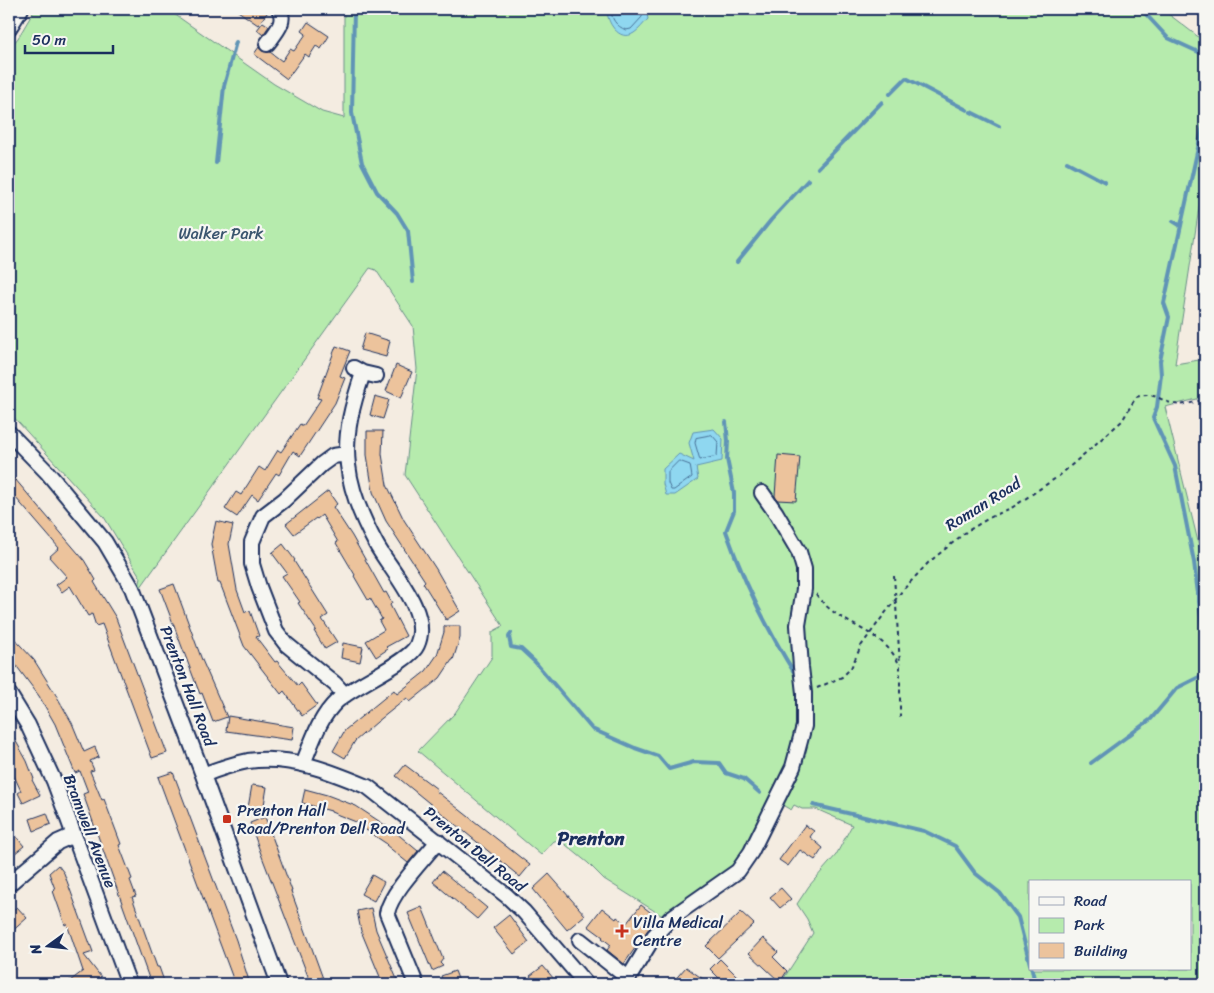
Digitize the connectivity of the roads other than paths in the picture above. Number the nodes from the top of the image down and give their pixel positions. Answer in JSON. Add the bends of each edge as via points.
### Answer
{"nodes":[{"id":1,"x":21,"y":9,"type":"edge"},
{"id":2,"x":279,"y":9,"type":"edge"},
{"id":3,"x":9,"y":28,"type":"edge"},
{"id":4,"x":266,"y":44,"type":"dead end"},
{"id":5,"x":365,"y":372,"type":"dead end"},
{"id":6,"x":9,"y":433,"type":"edge"},
{"id":7,"x":347,"y":454,"type":"junction"},
{"id":8,"x":762,"y":492,"type":"dead end"},
{"id":9,"x":9,"y":694,"type":"edge"},
{"id":10,"x":345,"y":695,"type":"junction"},
{"id":11,"x":303,"y":764,"type":"junction"},
{"id":12,"x":203,"y":774,"type":"junction"},
{"id":13,"x":74,"y":835,"type":"junction"},
{"id":14,"x":438,"y":841,"type":"junction"},
{"id":15,"x":9,"y":884,"type":"edge"},
{"id":16,"x":580,"y":940,"type":"dead end"},
{"id":17,"x":626,"y":981,"type":"edge"},
{"id":18,"x":128,"y":984,"type":"edge"},
{"id":19,"x":279,"y":984,"type":"edge"},
{"id":20,"x":416,"y":984,"type":"edge"},
{"id":21,"x":586,"y":984,"type":"edge"}],
"edges":[{"from":1,"to":3,"type":"street"},
{"from":2,"to":4,"type":"street","via":[[282,21]]},
{"from":5,"to":7,"type":"street","via":[[352,404]]},
{"from":6,"to":12,"type":"street","name":"Prenton Hall Road","via":[[47,472],[105,542],[132,588]]},
{"from":7,"to":10,"type":"street","via":[[353,492],[363,519],[410,598],[419,618],[420,631],[417,646],[408,656]]},
{"from":7,"to":10,"type":"street","via":[[333,456],[322,464],[263,516],[252,542],[252,564],[276,631],[286,644]]},
{"from":8,"to":17,"type":"street","via":[[798,552],[809,590],[798,625],[804,726],[793,767],[748,857],[738,870],[670,918],[654,936]]},
{"from":9,"to":13,"type":"street","name":"Bramwell Avenue","via":[[28,725],[54,781]]},
{"from":10,"to":11,"type":"street","via":[[325,715]]},
{"from":11,"to":12,"type":"street","name":"Prenton Dell Road","via":[[248,761]]},
{"from":11,"to":14,"type":"street","name":"Prenton Dell Road","via":[[368,787]]},
{"from":12,"to":19,"type":"street","name":"Prenton Hall Road"},
{"from":13,"to":15,"type":"street","via":[[58,842]]},
{"from":13,"to":18,"type":"street","name":"Bramwell Avenue"},
{"from":14,"to":20,"type":"street","via":[[388,906],[387,913]]},
{"from":14,"to":21,"type":"street","name":"Prenton Dell Road","via":[[524,912]]},
{"from":16,"to":17,"type":"street"}]}
